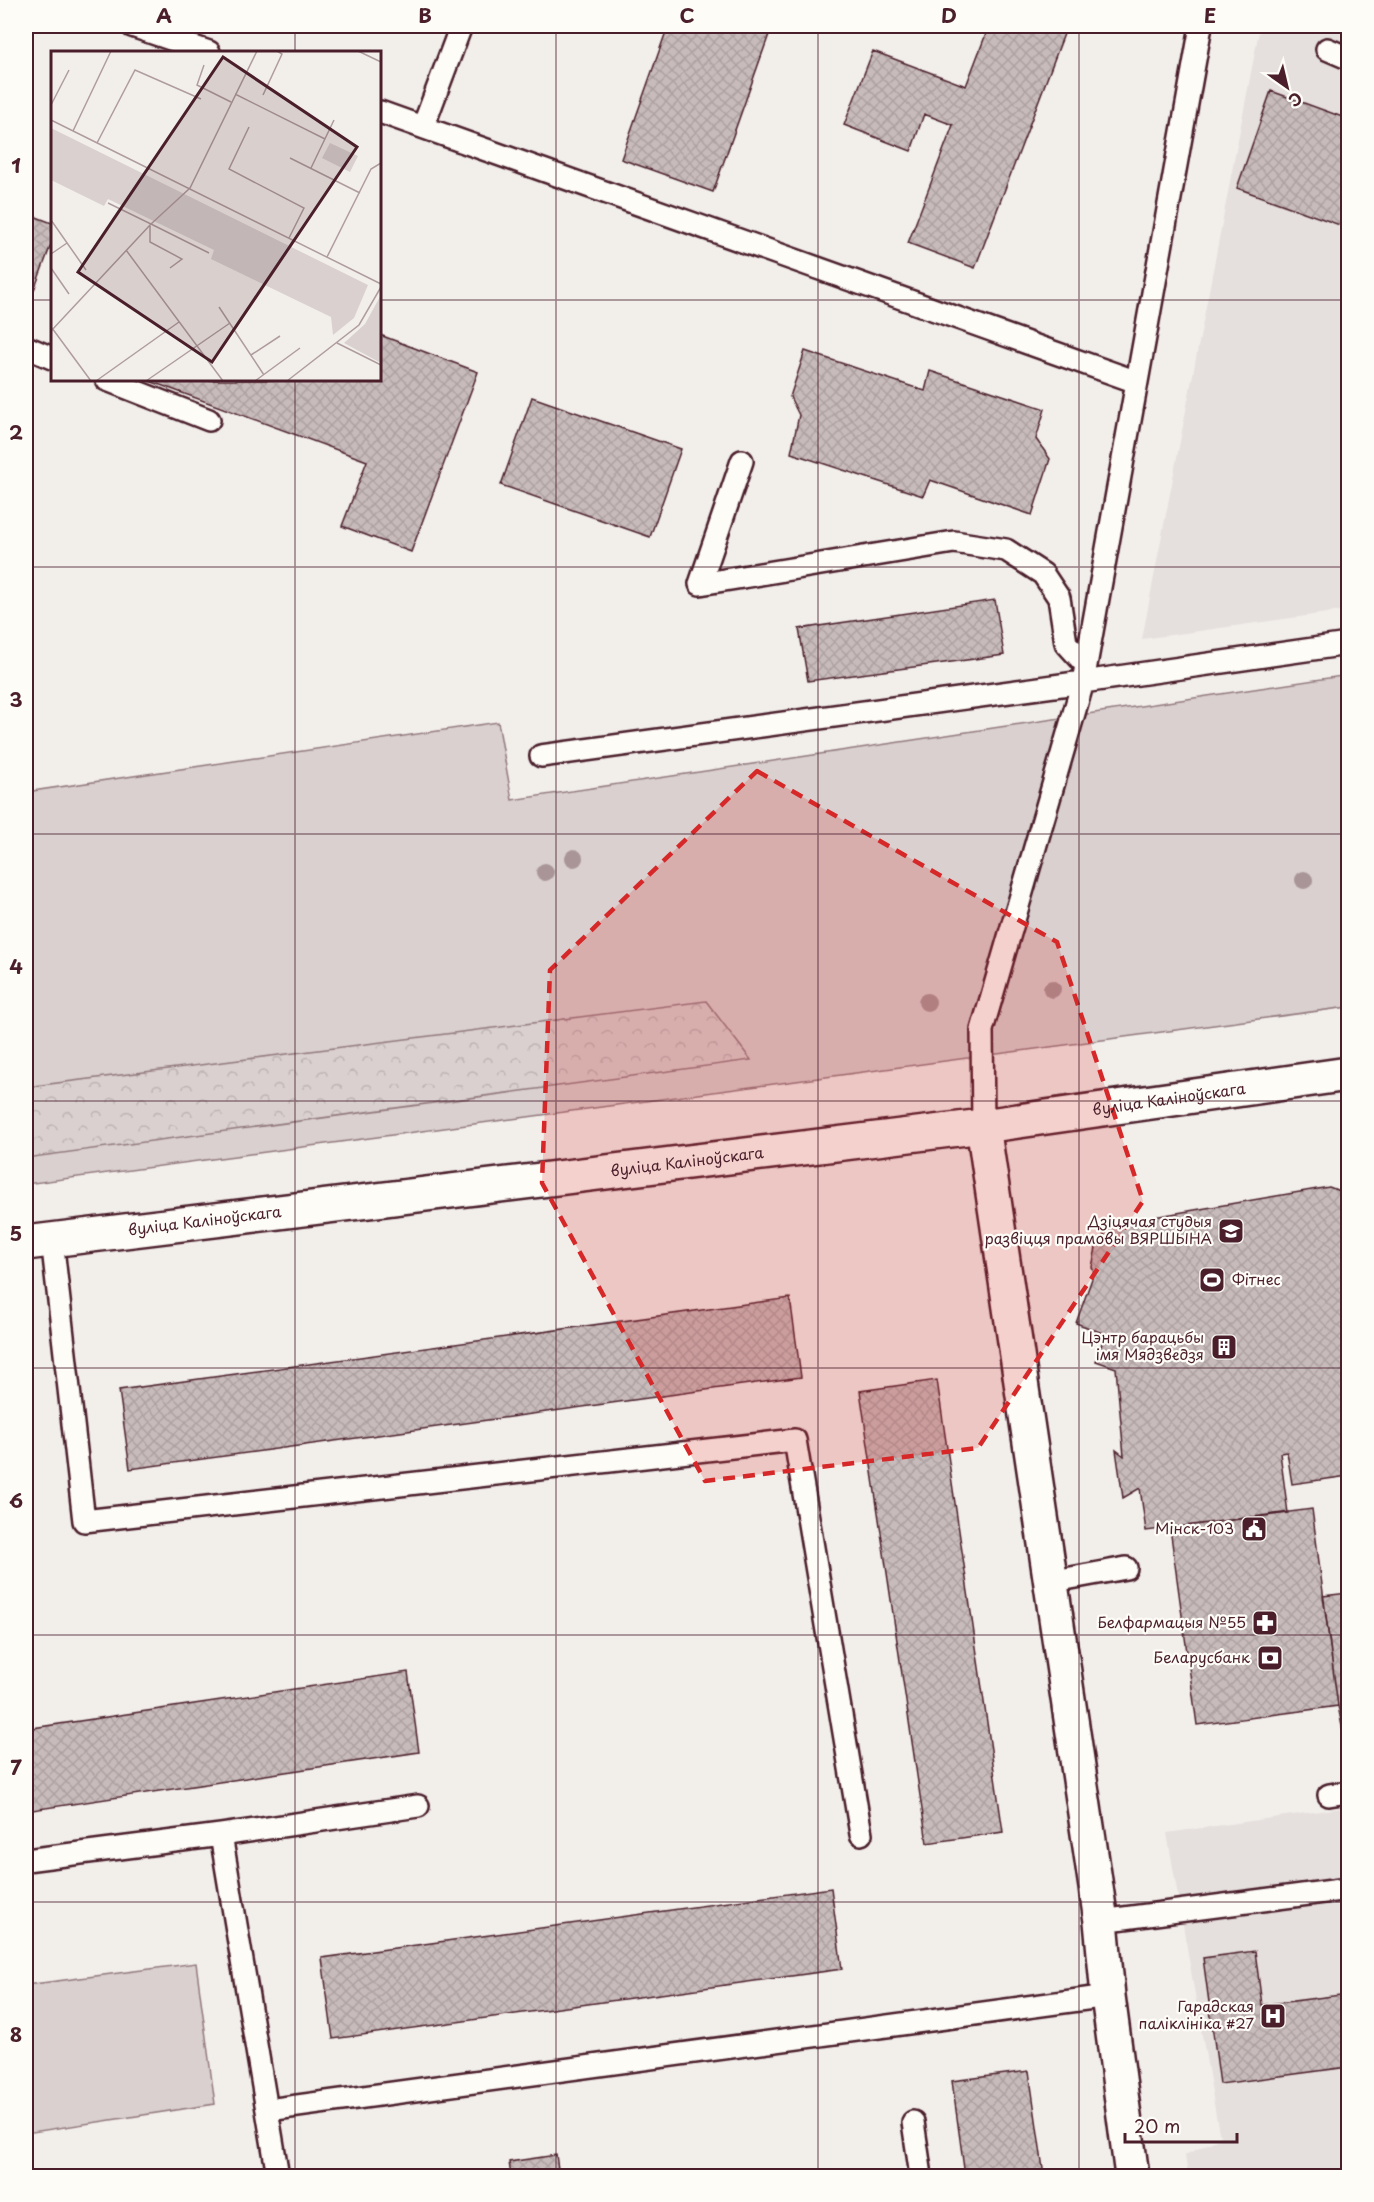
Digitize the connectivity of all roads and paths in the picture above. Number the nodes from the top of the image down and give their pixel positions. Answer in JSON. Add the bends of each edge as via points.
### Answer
{"nodes":[{"id":1,"x":132,"y":26,"type":"edge"},
{"id":2,"x":461,"y":26,"type":"edge"},
{"id":3,"x":1201,"y":26,"type":"edge"},
{"id":4,"x":182,"y":40,"type":"edge"},
{"id":5,"x":1327,"y":49,"type":"dead end"},
{"id":6,"x":207,"y":51,"type":"edge"},
{"id":7,"x":1348,"y":58,"type":"edge"},
{"id":8,"x":381,"y":112,"type":"edge"},
{"id":9,"x":423,"y":127,"type":"junction"},
{"id":10,"x":26,"y":347,"type":"edge"},
{"id":11,"x":51,"y":358,"type":"edge"},
{"id":12,"x":110,"y":381,"type":"edge"},
{"id":13,"x":1137,"y":382,"type":"junction"},
{"id":14,"x":209,"y":420,"type":"dead end"},
{"id":15,"x":742,"y":461,"type":"dead end"},
{"id":16,"x":1348,"y":644,"type":"edge"},
{"id":17,"x":1084,"y":673,"type":"junction"},
{"id":18,"x":541,"y":756,"type":"dead end"},
{"id":19,"x":1348,"y":1074,"type":"edge"},
{"id":20,"x":983,"y":1126,"type":"junction"},
{"id":21,"x":39,"y":1241,"type":"edge"},
{"id":22,"x":1126,"y":1568,"type":"dead end"},
{"id":23,"x":1049,"y":1582,"type":"junction"},
{"id":24,"x":418,"y":1806,"type":"dead end"},
{"id":25,"x":861,"y":1834,"type":"dead end"},
{"id":26,"x":221,"y":1836,"type":"junction"},
{"id":27,"x":26,"y":1860,"type":"edge"},
{"id":28,"x":1348,"y":1889,"type":"edge"},
{"id":29,"x":1101,"y":1921,"type":"junction"},
{"id":30,"x":1108,"y":1996,"type":"junction"},
{"id":31,"x":268,"y":2110,"type":"junction"},
{"id":32,"x":913,"y":2122,"type":"dead end"},
{"id":33,"x":278,"y":2176,"type":"edge"},
{"id":34,"x":921,"y":2176,"type":"edge"},
{"id":35,"x":1132,"y":2176,"type":"edge"}],
"edges":[{"from":1,"to":4,"type":"lane"},
{"from":2,"to":9,"type":"lane"},
{"from":3,"to":13,"type":"lane"},
{"from":4,"to":6,"type":"lane"},
{"from":5,"to":7,"type":"lane"},
{"from":8,"to":9,"type":"lane"},
{"from":9,"to":13,"type":"lane"},
{"from":10,"to":11,"type":"lane"},
{"from":12,"to":14,"type":"lane"},
{"from":13,"to":17,"type":"lane"},
{"from":15,"to":17,"type":"lane","via":[[700,584],[954,542],[1006,550],[1043,574],[1059,598],[1066,643]]},
{"from":16,"to":17,"type":"lane"},
{"from":17,"to":18,"type":"lane"},
{"from":17,"to":20,"type":"lane","via":[[982,1030]]},
{"from":19,"to":20,"type":"main road","name":"вуліца Каліноўскага"},
{"from":20,"to":21,"type":"main road","name":"вуліца Каліноўскага"},
{"from":20,"to":23,"type":"main road"},
{"from":21,"to":25,"type":"lane","via":[[84,1521],[795,1440]]},
{"from":22,"to":23,"type":"lane"},
{"from":23,"to":29,"type":"main road"},
{"from":24,"to":26,"type":"lane"},
{"from":26,"to":27,"type":"lane"},
{"from":26,"to":31,"type":"lane"},
{"from":28,"to":29,"type":"lane"},
{"from":29,"to":30,"type":"main road"},
{"from":30,"to":31,"type":"lane"},
{"from":30,"to":35,"type":"main road"},
{"from":31,"to":33,"type":"lane"},
{"from":32,"to":34,"type":"lane"}]}
